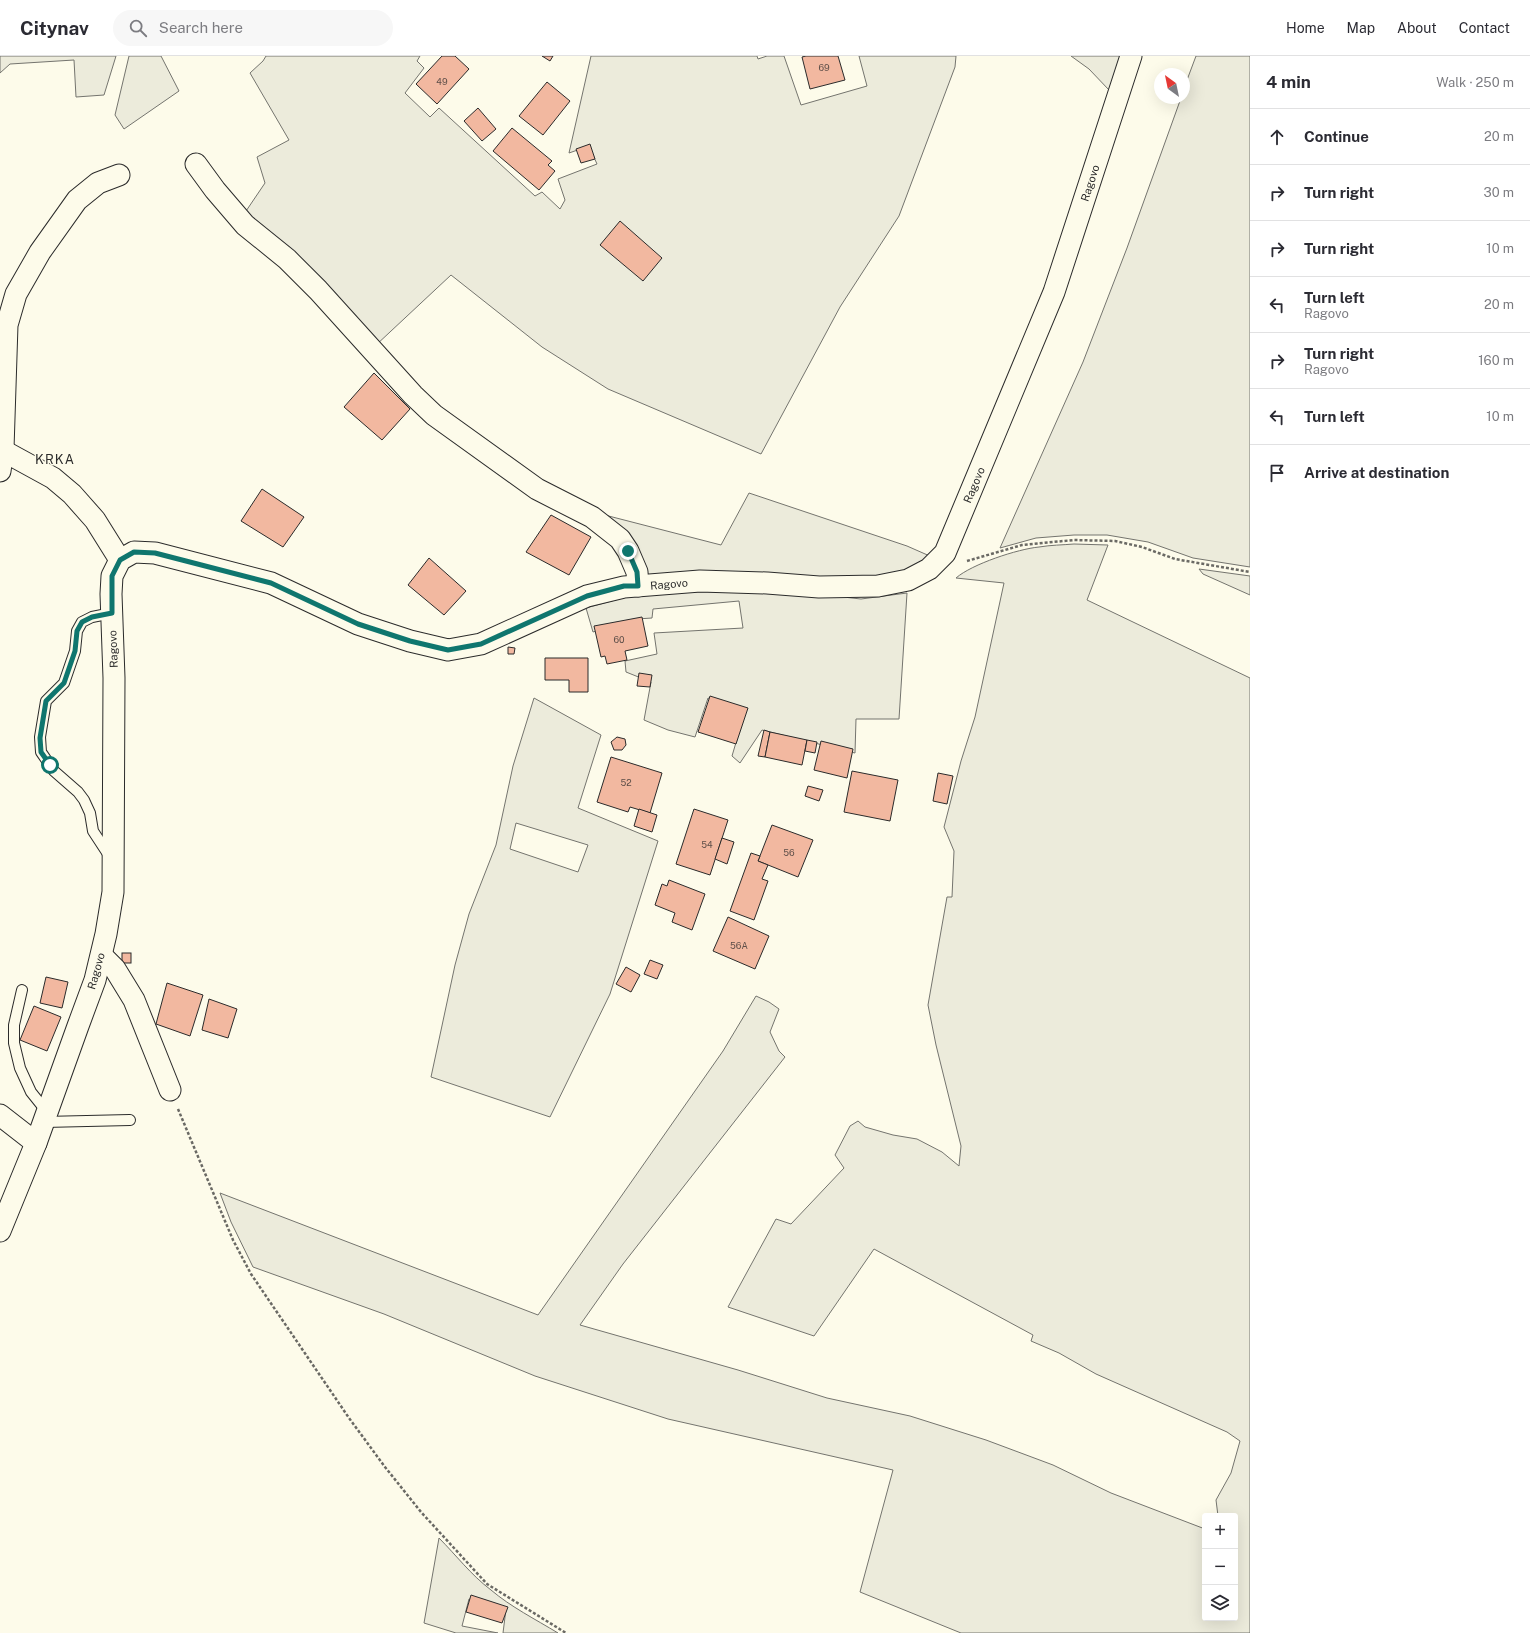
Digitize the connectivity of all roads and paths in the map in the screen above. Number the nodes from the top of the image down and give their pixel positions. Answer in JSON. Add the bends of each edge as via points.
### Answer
{"nodes":[{"id":1,"x":1131,"y":56,"type":"edge"},
{"id":2,"x":196,"y":164,"type":"dead end"},
{"id":3,"x":119,"y":174,"type":"dead end"},
{"id":4,"x":1,"y":449,"type":"edge"},
{"id":5,"x":0,"y":471,"type":"edge"},
{"id":6,"x":120,"y":560,"type":"junction"},
{"id":7,"x":966,"y":561,"type":"dead end"},
{"id":8,"x":1250,"y":572,"type":"edge"},
{"id":9,"x":638,"y":586,"type":"junction"},
{"id":10,"x":112,"y":613,"type":"junction"},
{"id":11,"x":113,"y":860,"type":"junction"},
{"id":12,"x":102,"y":956,"type":"junction"},
{"id":13,"x":22,"y":990,"type":"dead end"},
{"id":14,"x":170,"y":1090,"type":"joint"},
{"id":15,"x":0,"y":1115,"type":"edge"},
{"id":16,"x":45,"y":1117,"type":"junction"},
{"id":17,"x":130,"y":1120,"type":"dead end"},
{"id":18,"x":36,"y":1143,"type":"junction"},
{"id":19,"x":0,"y":1231,"type":"edge"},
{"id":20,"x":566,"y":1633,"type":"edge"}],
"edges":[{"from":1,"to":9,"type":"street","name":"Ragovo","via":[[1054,292],[945,553],[929,569],[908,580],[878,586],[819,587],[700,581]]},
{"from":2,"to":9,"type":"street","via":[[246,225],[287,259],[318,290],[434,415],[531,485],[592,517],[620,539],[637,572]]},
{"from":3,"to":4,"type":"street","via":[[98,183],[77,200],[40,252],[16,294],[7,325]]},
{"from":4,"to":5,"type":"street"},
{"from":4,"to":6,"type":"street","via":[[53,478],[72,494],[95,520]]},
{"from":6,"to":9,"type":"street","name":"Ragovo","via":[[134,552],[155,553],[271,583],[358,624],[448,650],[481,644],[587,596],[624,586]]},
{"from":6,"to":10,"type":"street","name":"Ragovo","via":[[112,576]]},
{"from":7,"to":8,"type":"path","via":[[1022,545],[1074,540],[1115,541],[1142,547],[1175,559]]},
{"from":10,"to":11,"type":"street","name":"Ragovo"},
{"from":10,"to":11,"type":"lane","via":[[82,622],[77,631],[75,651],[64,683],[46,701],[40,738],[41,752],[54,771],[84,800],[90,813],[93,831]]},
{"from":11,"to":12,"type":"street","name":"Ragovo","via":[[112,892]]},
{"from":12,"to":14,"type":"street","via":[[115,969],[134,1000]]},
{"from":12,"to":16,"type":"street","name":"Ragovo"},
{"from":13,"to":16,"type":"lane","via":[[14,1025],[14,1043],[20,1068]]},
{"from":14,"to":20,"type":"path","via":[[232,1240],[251,1274],[349,1418],[421,1512],[488,1584]]},
{"from":15,"to":18,"type":"street"},
{"from":16,"to":17,"type":"lane"},
{"from":16,"to":18,"type":"street","name":"Ragovo"},
{"from":18,"to":19,"type":"street","name":"Ragovo"}]}
